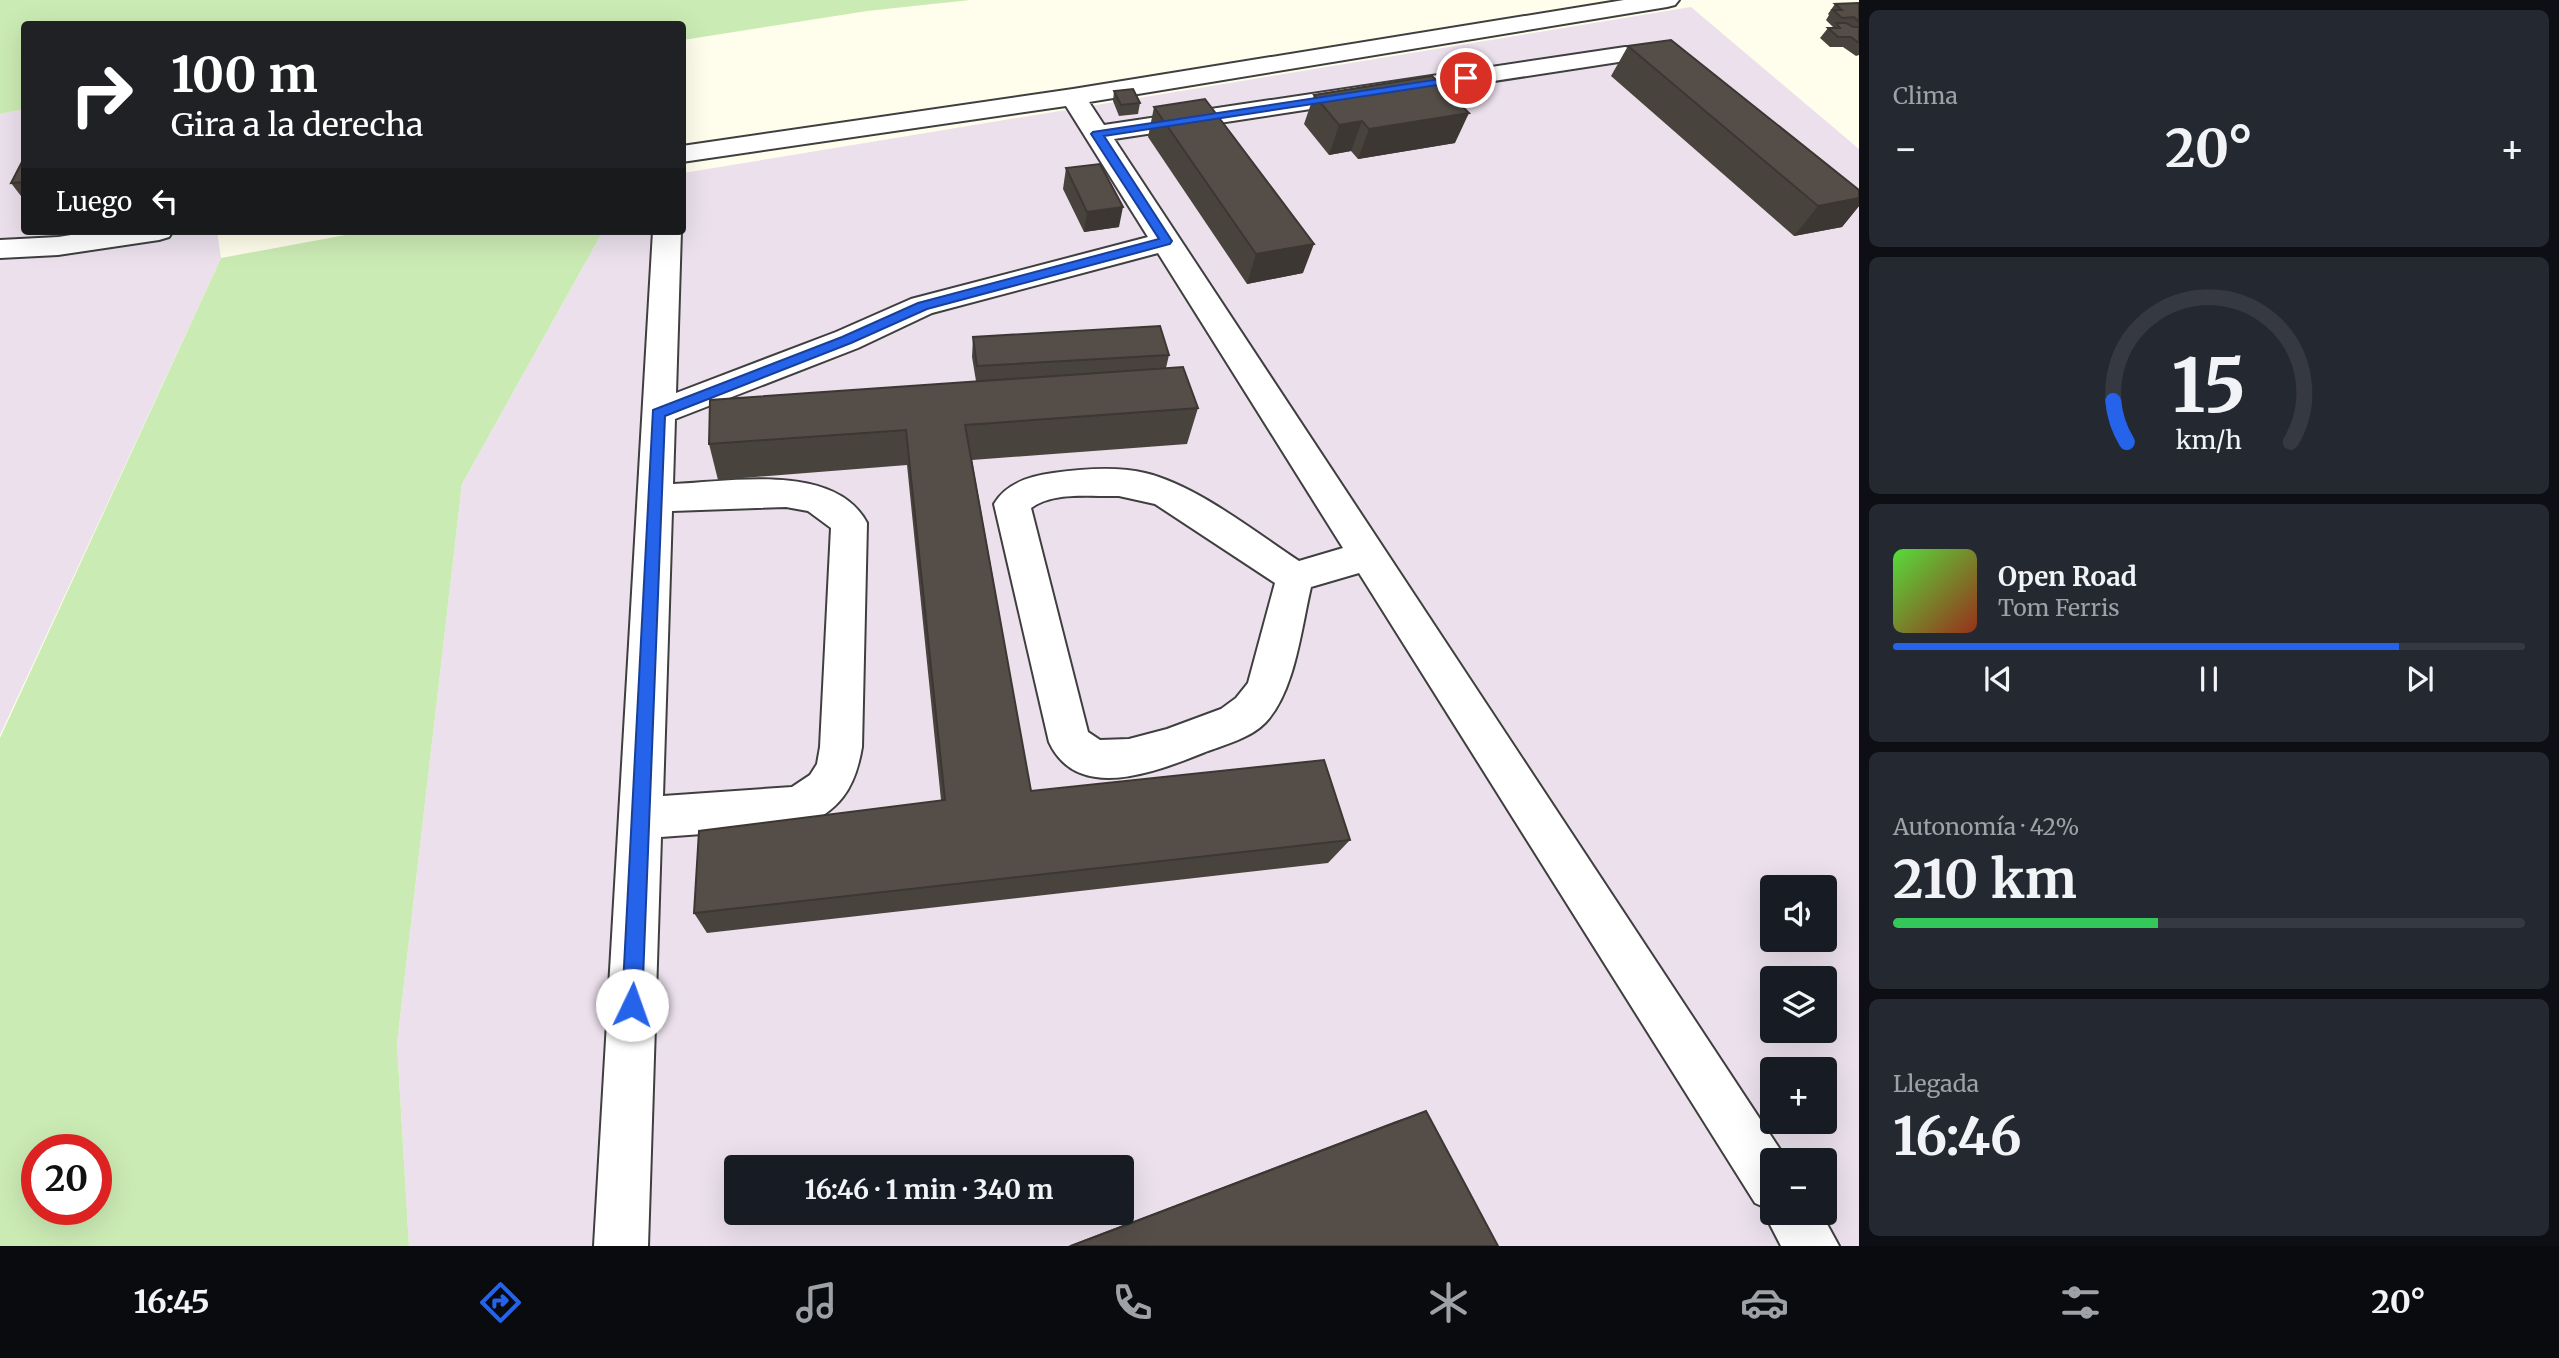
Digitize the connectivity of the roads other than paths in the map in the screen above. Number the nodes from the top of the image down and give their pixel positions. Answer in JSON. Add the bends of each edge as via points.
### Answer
{"nodes":[{"id":1,"x":1667,"y":0,"type":"edge"},
{"id":2,"x":1625,"y":54,"type":"dead end"},
{"id":3,"x":1073,"y":96,"type":"junction"},
{"id":4,"x":1097,"y":134,"type":"junction"},
{"id":5,"x":686,"y":153,"type":"edge"},
{"id":6,"x":132,"y":235,"type":"edge"},
{"id":7,"x":667,"y":235,"type":"edge"},
{"id":8,"x":1166,"y":241,"type":"junction"},
{"id":9,"x":0,"y":249,"type":"edge"},
{"id":10,"x":658,"y":413,"type":"junction"},
{"id":11,"x":655,"y":498,"type":"junction"},
{"id":12,"x":1368,"y":556,"type":"junction"},
{"id":13,"x":1295,"y":578,"type":"junction"},
{"id":14,"x":640,"y":818,"type":"junction"},
{"id":15,"x":1760,"y":1165,"type":"edge"},
{"id":16,"x":1798,"y":1225,"type":"edge"},
{"id":17,"x":621,"y":1246,"type":"edge"},
{"id":18,"x":1812,"y":1246,"type":"edge"}],
"edges":[{"from":1,"to":3,"type":"lane"},
{"from":2,"to":4,"type":"lane"},
{"from":3,"to":4,"type":"lane"},
{"from":3,"to":5,"type":"lane"},
{"from":4,"to":8,"type":"lane"},
{"from":6,"to":9,"type":"lane"},
{"from":7,"to":10,"type":"lane"},
{"from":8,"to":10,"type":"lane","via":[[922,306]]},
{"from":8,"to":12,"type":"lane"},
{"from":10,"to":11,"type":"lane"},
{"from":11,"to":14,"type":"lane"},
{"from":11,"to":14,"type":"lane","via":[[807,496],[831,505],[849,523],[841,747],[837,769],[825,789],[799,807]]},
{"from":12,"to":13,"type":"lane"},
{"from":12,"to":15,"type":"lane"},
{"from":13,"to":13,"type":"lane","via":[[1167,494],[1144,486],[1043,487],[1028,491],[1012,504],[1070,741],[1098,759],[1132,758],[1236,722],[1250,711],[1266,690]]},
{"from":14,"to":17,"type":"lane"},
{"from":16,"to":18,"type":"lane"}]}
